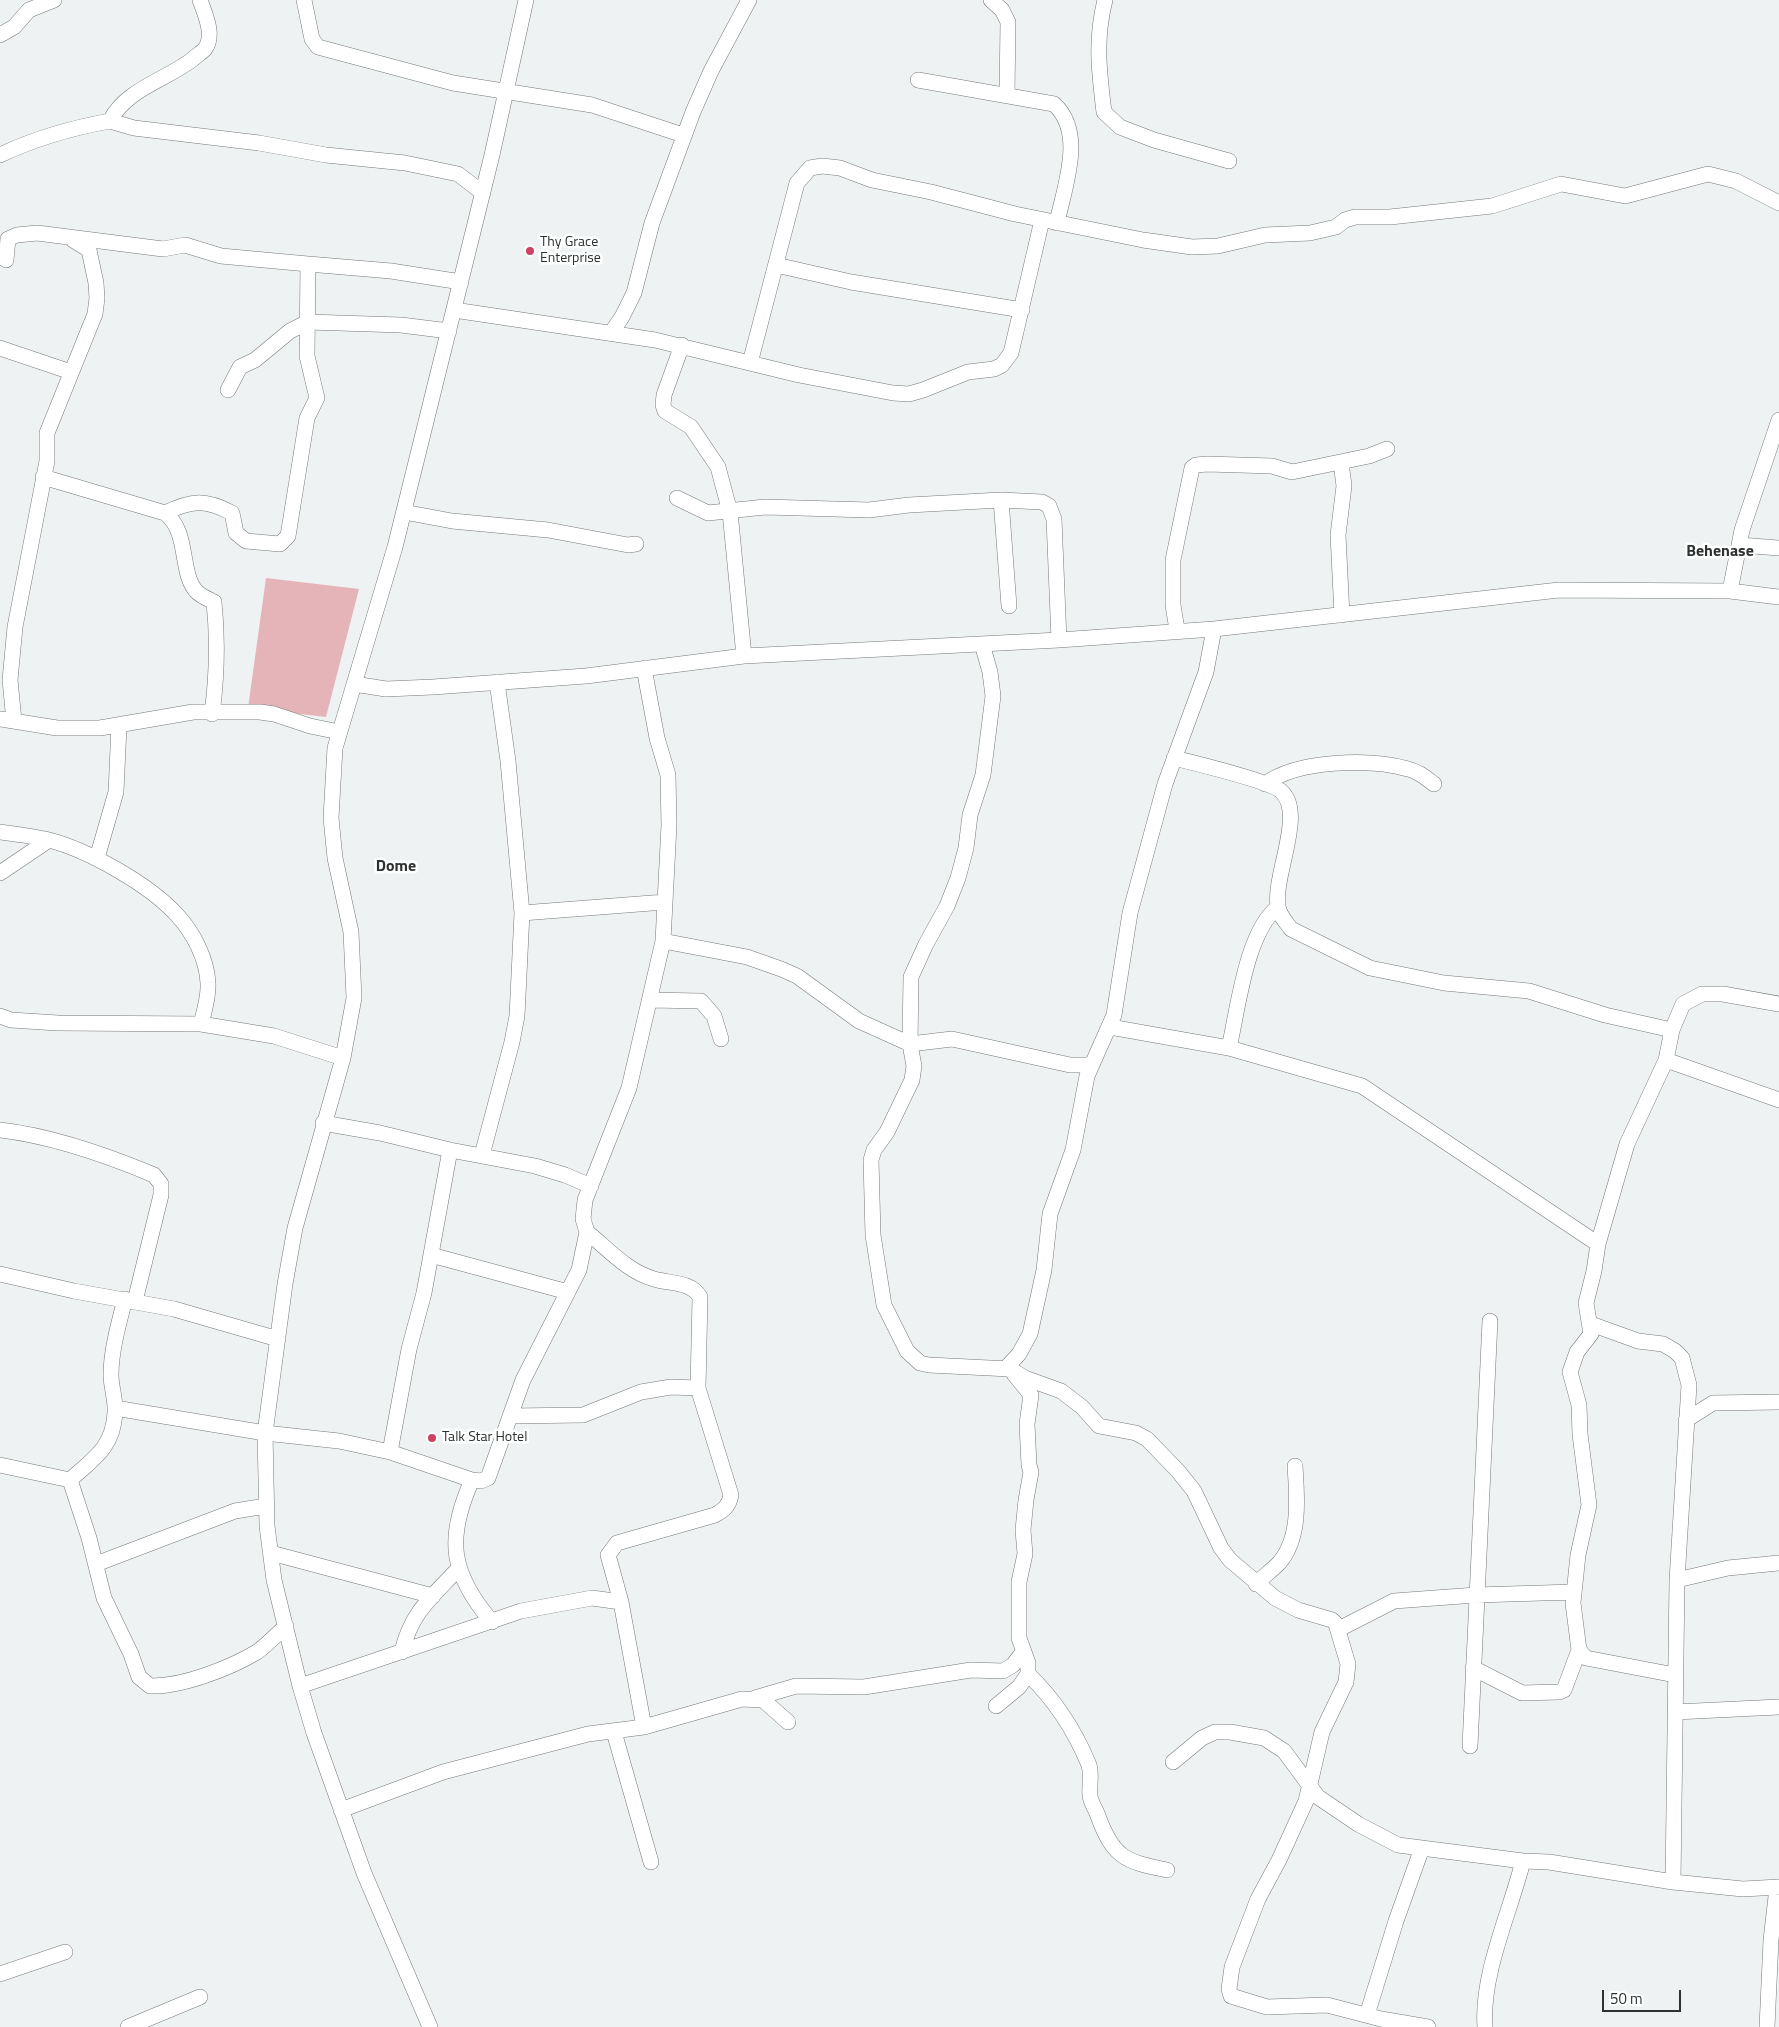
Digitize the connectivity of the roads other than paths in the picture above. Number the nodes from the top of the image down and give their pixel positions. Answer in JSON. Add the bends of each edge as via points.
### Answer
{"nodes":[{"id":1,"x":54,"y":0,"type":"edge"},
{"id":2,"x":200,"y":0,"type":"edge"},
{"id":3,"x":304,"y":0,"type":"edge"},
{"id":4,"x":526,"y":0,"type":"edge"},
{"id":5,"x":749,"y":0,"type":"edge"},
{"id":6,"x":991,"y":0,"type":"edge"},
{"id":7,"x":1105,"y":0,"type":"edge"},
{"id":8,"x":0,"y":35,"type":"edge"},
{"id":9,"x":918,"y":80,"type":"dead end"},
{"id":10,"x":506,"y":93,"type":"junction"},
{"id":11,"x":1007,"y":95,"type":"junction"},
{"id":12,"x":110,"y":121,"type":"junction"},
{"id":13,"x":684,"y":134,"type":"junction"},
{"id":14,"x":0,"y":155,"type":"edge"},
{"id":15,"x":1228,"y":161,"type":"dead end"},
{"id":16,"x":483,"y":193,"type":"junction"},
{"id":17,"x":1779,"y":203,"type":"edge"},
{"id":18,"x":1042,"y":220,"type":"junction"},
{"id":19,"x":1057,"y":223,"type":"junction"},
{"id":20,"x":72,"y":239,"type":"junction"},
{"id":21,"x":6,"y":260,"type":"dead end"},
{"id":22,"x":308,"y":264,"type":"junction"},
{"id":23,"x":776,"y":265,"type":"junction"},
{"id":24,"x":461,"y":282,"type":"junction"},
{"id":25,"x":454,"y":310,"type":"junction"},
{"id":26,"x":1022,"y":310,"type":"junction"},
{"id":27,"x":308,"y":322,"type":"junction"},
{"id":28,"x":449,"y":331,"type":"junction"},
{"id":29,"x":611,"y":333,"type":"junction"},
{"id":30,"x":682,"y":345,"type":"junction"},
{"id":31,"x":0,"y":348,"type":"edge"},
{"id":32,"x":750,"y":363,"type":"junction"},
{"id":33,"x":71,"y":372,"type":"junction"},
{"id":34,"x":228,"y":390,"type":"dead end"},
{"id":35,"x":1779,"y":420,"type":"edge"},
{"id":36,"x":1387,"y":449,"type":"dead end"},
{"id":37,"x":1341,"y":462,"type":"junction"},
{"id":38,"x":43,"y":477,"type":"junction"},
{"id":39,"x":677,"y":498,"type":"dead end"},
{"id":40,"x":1001,"y":500,"type":"junction"},
{"id":41,"x":404,"y":512,"type":"junction"},
{"id":42,"x":730,"y":512,"type":"junction"},
{"id":43,"x":165,"y":513,"type":"junction"},
{"id":44,"x":636,"y":544,"type":"dead end"},
{"id":45,"x":1740,"y":545,"type":"junction"},
{"id":46,"x":1779,"y":548,"type":"edge"},
{"id":47,"x":1730,"y":591,"type":"junction"},
{"id":48,"x":1779,"y":597,"type":"edge"},
{"id":49,"x":1009,"y":606,"type":"dead end"},
{"id":50,"x":1342,"y":616,"type":"junction"},
{"id":51,"x":1214,"y":629,"type":"junction"},
{"id":52,"x":1177,"y":630,"type":"junction"},
{"id":53,"x":1058,"y":640,"type":"junction"},
{"id":54,"x":982,"y":644,"type":"junction"},
{"id":55,"x":744,"y":656,"type":"junction"},
{"id":56,"x":644,"y":668,"type":"junction"},
{"id":57,"x":498,"y":682,"type":"junction"},
{"id":58,"x":354,"y":684,"type":"junction"},
{"id":59,"x":212,"y":714,"type":"junction"},
{"id":60,"x":7,"y":720,"type":"edge"},
{"id":61,"x":119,"y":726,"type":"junction"},
{"id":62,"x":339,"y":732,"type":"junction"},
{"id":63,"x":1174,"y":758,"type":"junction"},
{"id":64,"x":1265,"y":784,"type":"junction"},
{"id":65,"x":1434,"y":784,"type":"dead end"},
{"id":66,"x":0,"y":832,"type":"edge"},
{"id":67,"x":50,"y":840,"type":"junction"},
{"id":68,"x":97,"y":858,"type":"junction"},
{"id":69,"x":0,"y":873,"type":"edge"},
{"id":70,"x":664,"y":902,"type":"junction"},
{"id":71,"x":1278,"y":907,"type":"junction"},
{"id":72,"x":522,"y":913,"type":"junction"},
{"id":73,"x":663,"y":941,"type":"junction"},
{"id":74,"x":651,"y":1000,"type":"junction"},
{"id":75,"x":1779,"y":1004,"type":"edge"},
{"id":76,"x":0,"y":1016,"type":"edge"},
{"id":77,"x":201,"y":1024,"type":"junction"},
{"id":78,"x":1110,"y":1028,"type":"junction"},
{"id":79,"x":1672,"y":1030,"type":"junction"},
{"id":80,"x":721,"y":1039,"type":"dead end"},
{"id":81,"x":910,"y":1044,"type":"junction"},
{"id":82,"x":1229,"y":1048,"type":"junction"},
{"id":83,"x":343,"y":1058,"type":"junction"},
{"id":84,"x":1666,"y":1060,"type":"junction"},
{"id":85,"x":1091,"y":1065,"type":"junction"},
{"id":86,"x":1779,"y":1100,"type":"edge"},
{"id":87,"x":323,"y":1124,"type":"junction"},
{"id":88,"x":0,"y":1130,"type":"edge"},
{"id":89,"x":450,"y":1150,"type":"junction"},
{"id":90,"x":482,"y":1155,"type":"junction"},
{"id":91,"x":591,"y":1186,"type":"junction"},
{"id":92,"x":587,"y":1232,"type":"junction"},
{"id":93,"x":1598,"y":1244,"type":"junction"},
{"id":94,"x":431,"y":1255,"type":"junction"},
{"id":95,"x":0,"y":1274,"type":"edge"},
{"id":96,"x":568,"y":1292,"type":"junction"},
{"id":97,"x":130,"y":1300,"type":"junction"},
{"id":98,"x":1490,"y":1321,"type":"dead end"},
{"id":99,"x":1591,"y":1324,"type":"junction"},
{"id":100,"x":278,"y":1339,"type":"junction"},
{"id":101,"x":1007,"y":1369,"type":"junction"},
{"id":102,"x":698,"y":1388,"type":"junction"},
{"id":103,"x":1779,"y":1402,"type":"edge"},
{"id":104,"x":115,"y":1408,"type":"junction"},
{"id":105,"x":511,"y":1416,"type":"junction"},
{"id":106,"x":1686,"y":1420,"type":"junction"},
{"id":107,"x":265,"y":1433,"type":"junction"},
{"id":108,"x":390,"y":1452,"type":"junction"},
{"id":109,"x":0,"y":1465,"type":"edge"},
{"id":110,"x":1295,"y":1466,"type":"dead end"},
{"id":111,"x":70,"y":1480,"type":"junction"},
{"id":112,"x":472,"y":1480,"type":"junction"},
{"id":113,"x":266,"y":1506,"type":"junction"},
{"id":114,"x":271,"y":1553,"type":"junction"},
{"id":115,"x":1779,"y":1563,"type":"edge"},
{"id":116,"x":96,"y":1564,"type":"junction"},
{"id":117,"x":458,"y":1569,"type":"junction"},
{"id":118,"x":1677,"y":1580,"type":"junction"},
{"id":119,"x":1256,"y":1584,"type":"junction"},
{"id":120,"x":1574,"y":1592,"type":"junction"},
{"id":121,"x":1476,"y":1595,"type":"junction"},
{"id":122,"x":433,"y":1596,"type":"junction"},
{"id":123,"x":621,"y":1602,"type":"junction"},
{"id":124,"x":492,"y":1622,"type":"junction"},
{"id":125,"x":286,"y":1626,"type":"junction"},
{"id":126,"x":1339,"y":1629,"type":"junction"},
{"id":127,"x":1579,"y":1650,"type":"junction"},
{"id":128,"x":402,"y":1652,"type":"junction"},
{"id":129,"x":1023,"y":1652,"type":"junction"},
{"id":130,"x":1474,"y":1668,"type":"junction"},
{"id":131,"x":1028,"y":1674,"type":"junction"},
{"id":132,"x":1675,"y":1674,"type":"junction"},
{"id":133,"x":300,"y":1686,"type":"junction"},
{"id":134,"x":755,"y":1698,"type":"junction"},
{"id":135,"x":996,"y":1706,"type":"dead end"},
{"id":136,"x":1779,"y":1707,"type":"edge"},
{"id":137,"x":1675,"y":1712,"type":"junction"},
{"id":138,"x":788,"y":1722,"type":"dead end"},
{"id":139,"x":644,"y":1727,"type":"junction"},
{"id":140,"x":614,"y":1732,"type":"junction"},
{"id":141,"x":1470,"y":1746,"type":"dead end"},
{"id":142,"x":1173,"y":1762,"type":"dead end"},
{"id":143,"x":1309,"y":1788,"type":"junction"},
{"id":144,"x":341,"y":1810,"type":"junction"},
{"id":145,"x":1422,"y":1848,"type":"junction"},
{"id":146,"x":1523,"y":1861,"type":"junction"},
{"id":147,"x":651,"y":1862,"type":"dead end"},
{"id":148,"x":1167,"y":1870,"type":"dead end"},
{"id":149,"x":1673,"y":1882,"type":"junction"},
{"id":150,"x":1778,"y":1888,"type":"edge"},
{"id":151,"x":65,"y":1952,"type":"dead end"},
{"id":152,"x":0,"y":1974,"type":"edge"},
{"id":153,"x":200,"y":1997,"type":"dead end"},
{"id":154,"x":1368,"y":2015,"type":"junction"},
{"id":155,"x":128,"y":2027,"type":"edge"},
{"id":156,"x":430,"y":2027,"type":"edge"},
{"id":157,"x":1428,"y":2027,"type":"edge"},
{"id":158,"x":1485,"y":2027,"type":"edge"},
{"id":159,"x":1767,"y":2027,"type":"edge"}],
"edges":[{"from":1,"to":8,"type":"street","via":[[29,10],[14,27]]},
{"from":2,"to":12,"type":"street","via":[[208,20],[205,48],[181,68],[136,93],[122,104]]},
{"from":3,"to":10,"type":"street","via":[[312,39],[318,47],[428,77]]},
{"from":4,"to":10,"type":"street"},
{"from":5,"to":13,"type":"street","via":[[708,77]]},
{"from":6,"to":11,"type":"street","via":[[1002,10],[1008,22]]},
{"from":7,"to":15,"type":"street","via":[[1098,27],[1104,112],[1120,127]]},
{"from":9,"to":11,"type":"street"},
{"from":10,"to":13,"type":"street","via":[[564,99]]},
{"from":10,"to":16,"type":"street"},
{"from":11,"to":19,"type":"street","via":[[1054,104],[1069,124],[1072,147]]},
{"from":12,"to":14,"type":"street","via":[[32,140]]},
{"from":12,"to":16,"type":"street","via":[[134,128],[405,163],[458,174]]},
{"from":13,"to":29,"type":"street","via":[[644,247],[634,293]]},
{"from":16,"to":24,"type":"street"},
{"from":17,"to":19,"type":"street","via":[[1736,181],[1708,174],[1625,196],[1561,184],[1492,206],[1390,217],[1355,217],[1336,227],[1310,234],[1265,234],[1205,248],[1171,245]]},
{"from":18,"to":19,"type":"street"},
{"from":18,"to":23,"type":"street","via":[[872,180],[840,168],[810,168],[797,183]]},
{"from":18,"to":26,"type":"street"},
{"from":20,"to":21,"type":"street","via":[[17,235],[8,239]]},
{"from":20,"to":22,"type":"street","via":[[163,249],[185,245],[221,256]]},
{"from":20,"to":33,"type":"street","via":[[89,250],[98,298],[95,314]]},
{"from":22,"to":24,"type":"street","via":[[391,271]]},
{"from":22,"to":27,"type":"street"},
{"from":23,"to":26,"type":"street","via":[[852,282]]},
{"from":23,"to":32,"type":"street"},
{"from":24,"to":25,"type":"street"},
{"from":25,"to":28,"type":"street"},
{"from":25,"to":29,"type":"street"},
{"from":26,"to":32,"type":"street","via":[[1011,353],[1002,365],[956,375],[938,386],[909,394]]},
{"from":27,"to":28,"type":"street","via":[[401,325]]},
{"from":27,"to":34,"type":"street","via":[[240,367]]},
{"from":27,"to":43,"type":"street","via":[[308,366],[317,398],[307,418],[288,536],[284,542],[275,545],[246,542],[236,533],[232,513],[199,503],[185,503]]},
{"from":28,"to":41,"type":"street"},
{"from":29,"to":30,"type":"street"},
{"from":30,"to":32,"type":"street"},
{"from":30,"to":42,"type":"street","via":[[663,405],[665,411],[691,427],[716,462]]},
{"from":31,"to":33,"type":"street"},
{"from":33,"to":38,"type":"street","via":[[47,433],[47,461]]},
{"from":35,"to":45,"type":"street","via":[[1747,511]]},
{"from":36,"to":37,"type":"street"},
{"from":37,"to":50,"type":"street","via":[[1344,486],[1338,535]]},
{"from":37,"to":52,"type":"street","via":[[1292,472],[1272,466],[1207,464],[1192,468],[1173,560],[1173,605]]},
{"from":38,"to":43,"type":"street"},
{"from":38,"to":60,"type":"street","via":[[15,627]]},
{"from":39,"to":42,"type":"street","via":[[700,512]]},
{"from":40,"to":42,"type":"street","via":[[869,510],[766,507]]},
{"from":40,"to":49,"type":"street"},
{"from":40,"to":53,"type":"street","via":[[1042,502],[1052,511]]},
{"from":41,"to":44,"type":"street"},
{"from":41,"to":58,"type":"street"},
{"from":42,"to":55,"type":"street"},
{"from":43,"to":59,"type":"street","via":[[176,523],[190,581],[197,592],[214,602],[218,636]]},
{"from":45,"to":46,"type":"street"},
{"from":45,"to":47,"type":"street"},
{"from":47,"to":48,"type":"street"},
{"from":47,"to":50,"type":"street","via":[[1559,590]]},
{"from":50,"to":51,"type":"street"},
{"from":51,"to":52,"type":"street"},
{"from":51,"to":63,"type":"street","via":[[1206,672]]},
{"from":52,"to":53,"type":"street"},
{"from":53,"to":54,"type":"street"},
{"from":54,"to":55,"type":"street"},
{"from":54,"to":81,"type":"street","via":[[993,696],[983,775],[970,815],[958,878],[911,978]]},
{"from":55,"to":56,"type":"street"},
{"from":56,"to":57,"type":"street"},
{"from":56,"to":70,"type":"street","via":[[657,738],[668,775],[669,826]]},
{"from":57,"to":58,"type":"street","via":[[386,689]]},
{"from":57,"to":72,"type":"street"},
{"from":58,"to":62,"type":"street"},
{"from":59,"to":61,"type":"street","via":[[192,712]]},
{"from":59,"to":62,"type":"street","via":[[274,714]]},
{"from":60,"to":61,"type":"street","via":[[57,728]]},
{"from":61,"to":68,"type":"street","via":[[116,792]]},
{"from":62,"to":83,"type":"street","via":[[333,764],[331,818],[354,966],[354,998]]},
{"from":63,"to":64,"type":"street"},
{"from":63,"to":78,"type":"street","via":[[1130,912],[1119,991]]},
{"from":64,"to":65,"type":"street","via":[[1276,776],[1314,766],[1379,764],[1408,769]]},
{"from":64,"to":71,"type":"street","via":[[1281,791],[1292,812],[1278,888]]},
{"from":66,"to":67,"type":"street"},
{"from":67,"to":68,"type":"street"},
{"from":67,"to":69,"type":"street"},
{"from":68,"to":77,"type":"street","via":[[160,900],[187,928],[204,962],[208,985]]},
{"from":70,"to":72,"type":"street"},
{"from":70,"to":73,"type":"street"},
{"from":71,"to":79,"type":"street","via":[[1291,929],[1370,968],[1444,983],[1530,991],[1605,1015]]},
{"from":71,"to":82,"type":"street","via":[[1261,927],[1253,950],[1241,988]]},
{"from":72,"to":90,"type":"street","via":[[512,1042]]},
{"from":73,"to":74,"type":"street"},
{"from":73,"to":81,"type":"street","via":[[747,957],[781,969],[797,976],[859,1021]]},
{"from":74,"to":80,"type":"street","via":[[700,1001],[714,1016]]},
{"from":74,"to":91,"type":"street","via":[[629,1088]]},
{"from":75,"to":79,"type":"street","via":[[1722,994],[1702,994],[1683,1004]]},
{"from":76,"to":77,"type":"street","via":[[11,1020],[58,1023]]},
{"from":77,"to":83,"type":"street","via":[[274,1036]]},
{"from":78,"to":82,"type":"street"},
{"from":78,"to":85,"type":"street"},
{"from":79,"to":84,"type":"street"},
{"from":81,"to":85,"type":"street","via":[[952,1039],[1070,1065]]},
{"from":81,"to":101,"type":"street","via":[[914,1066],[912,1080],[871,1160],[873,1235],[884,1305],[907,1351],[920,1363]]},
{"from":82,"to":93,"type":"street","via":[[1362,1086]]},
{"from":83,"to":87,"type":"street"},
{"from":84,"to":86,"type":"street"},
{"from":84,"to":93,"type":"street","via":[[1627,1144]]},
{"from":85,"to":101,"type":"street","via":[[1073,1150],[1050,1214],[1044,1270],[1030,1334]]},
{"from":87,"to":89,"type":"street","via":[[380,1133]]},
{"from":87,"to":100,"type":"street","via":[[295,1228]]},
{"from":88,"to":97,"type":"street","via":[[80,1148],[154,1175],[161,1184],[161,1195]]},
{"from":89,"to":90,"type":"street"},
{"from":89,"to":94,"type":"street"},
{"from":90,"to":91,"type":"street","via":[[565,1174]]},
{"from":91,"to":92,"type":"street","via":[[585,1200],[583,1219]]},
{"from":92,"to":96,"type":"street","via":[[579,1270]]},
{"from":92,"to":102,"type":"street","via":[[634,1271],[697,1291],[701,1308]]},
{"from":93,"to":99,"type":"street","via":[[1586,1303]]},
{"from":94,"to":96,"type":"street"},
{"from":94,"to":108,"type":"street"},
{"from":95,"to":97,"type":"street"},
{"from":96,"to":105,"type":"street","via":[[523,1380]]},
{"from":97,"to":100,"type":"street","via":[[174,1309]]},
{"from":97,"to":104,"type":"street","via":[[111,1374]]},
{"from":98,"to":121,"type":"street"},
{"from":99,"to":106,"type":"street","via":[[1675,1350],[1682,1358],[1689,1385]]},
{"from":99,"to":120,"type":"street","via":[[1591,1334],[1577,1352],[1570,1372],[1579,1405],[1589,1506]]},
{"from":100,"to":107,"type":"street"},
{"from":101,"to":119,"type":"street","via":[[1061,1391],[1100,1426],[1136,1433],[1147,1439],[1194,1491],[1230,1560]]},
{"from":101,"to":129,"type":"street","via":[[1030,1395],[1027,1424],[1032,1472],[1026,1500],[1025,1554],[1019,1582],[1019,1638]]},
{"from":102,"to":105,"type":"street","via":[[671,1387],[641,1392],[583,1415]]},
{"from":102,"to":123,"type":"street","via":[[730,1502],[715,1515],[617,1542],[608,1555]]},
{"from":103,"to":106,"type":"street","via":[[1713,1403]]},
{"from":104,"to":107,"type":"street"},
{"from":104,"to":111,"type":"street","via":[[107,1445],[90,1465]]},
{"from":105,"to":112,"type":"street","via":[[488,1478],[481,1482]]},
{"from":106,"to":118,"type":"street"},
{"from":107,"to":108,"type":"street","via":[[339,1441]]},
{"from":107,"to":113,"type":"street"},
{"from":108,"to":112,"type":"street"},
{"from":109,"to":111,"type":"street"},
{"from":110,"to":119,"type":"street","via":[[1293,1533],[1279,1562]]},
{"from":111,"to":116,"type":"street"},
{"from":112,"to":117,"type":"street","via":[[460,1510]]},
{"from":113,"to":114,"type":"street"},
{"from":113,"to":116,"type":"street","via":[[235,1511]]},
{"from":114,"to":122,"type":"street"},
{"from":114,"to":125,"type":"street"},
{"from":115,"to":118,"type":"street","via":[[1728,1568]]},
{"from":116,"to":125,"type":"street","via":[[104,1598],[139,1677],[150,1686],[176,1684],[218,1670],[258,1651]]},
{"from":117,"to":122,"type":"street"},
{"from":117,"to":124,"type":"street","via":[[474,1601]]},
{"from":118,"to":132,"type":"street"},
{"from":119,"to":126,"type":"street","via":[[1298,1610],[1332,1620]]},
{"from":120,"to":121,"type":"street"},
{"from":120,"to":127,"type":"street"},
{"from":121,"to":126,"type":"street","via":[[1394,1601]]},
{"from":121,"to":130,"type":"street"},
{"from":122,"to":128,"type":"street","via":[[417,1612],[406,1633]]},
{"from":123,"to":124,"type":"street","via":[[592,1598],[521,1611]]},
{"from":123,"to":139,"type":"street"},
{"from":124,"to":128,"type":"street"},
{"from":125,"to":133,"type":"street"},
{"from":126,"to":143,"type":"street","via":[[1348,1664],[1346,1682],[1322,1732]]},
{"from":127,"to":130,"type":"street","via":[[1564,1690],[1559,1692],[1522,1693]]},
{"from":127,"to":132,"type":"street","via":[[1586,1658]]},
{"from":128,"to":133,"type":"street"},
{"from":129,"to":131,"type":"street"},
{"from":129,"to":134,"type":"street","via":[[1013,1665],[1003,1671],[970,1670],[864,1688],[796,1686]]},
{"from":130,"to":141,"type":"street"},
{"from":131,"to":135,"type":"street","via":[[1019,1687]]},
{"from":131,"to":148,"type":"street","via":[[1057,1707],[1081,1748],[1090,1767],[1090,1798],[1113,1849],[1130,1860]]},
{"from":132,"to":137,"type":"street"},
{"from":133,"to":144,"type":"street"},
{"from":134,"to":138,"type":"street","via":[[769,1704]]},
{"from":134,"to":139,"type":"street"},
{"from":136,"to":137,"type":"street"},
{"from":137,"to":149,"type":"street"},
{"from":139,"to":140,"type":"street"},
{"from":140,"to":144,"type":"street","via":[[588,1734],[443,1772]]},
{"from":140,"to":147,"type":"street"},
{"from":142,"to":143,"type":"street","via":[[1202,1738],[1215,1732],[1248,1734],[1277,1744]]},
{"from":143,"to":145,"type":"street","via":[[1324,1802],[1376,1834],[1398,1845]]},
{"from":143,"to":154,"type":"street","via":[[1279,1860],[1258,1899],[1232,1967],[1229,1989],[1231,1996],[1267,2007],[1326,2005]]},
{"from":144,"to":156,"type":"street","via":[[364,1873]]},
{"from":145,"to":146,"type":"street"},
{"from":145,"to":154,"type":"street"},
{"from":146,"to":149,"type":"street","via":[[1549,1862]]},
{"from":146,"to":158,"type":"street","via":[[1488,1980]]},
{"from":149,"to":150,"type":"street"},
{"from":150,"to":159,"type":"street","via":[[1771,1940]]},
{"from":151,"to":152,"type":"street"},
{"from":153,"to":155,"type":"street"},
{"from":154,"to":157,"type":"street"}]}
